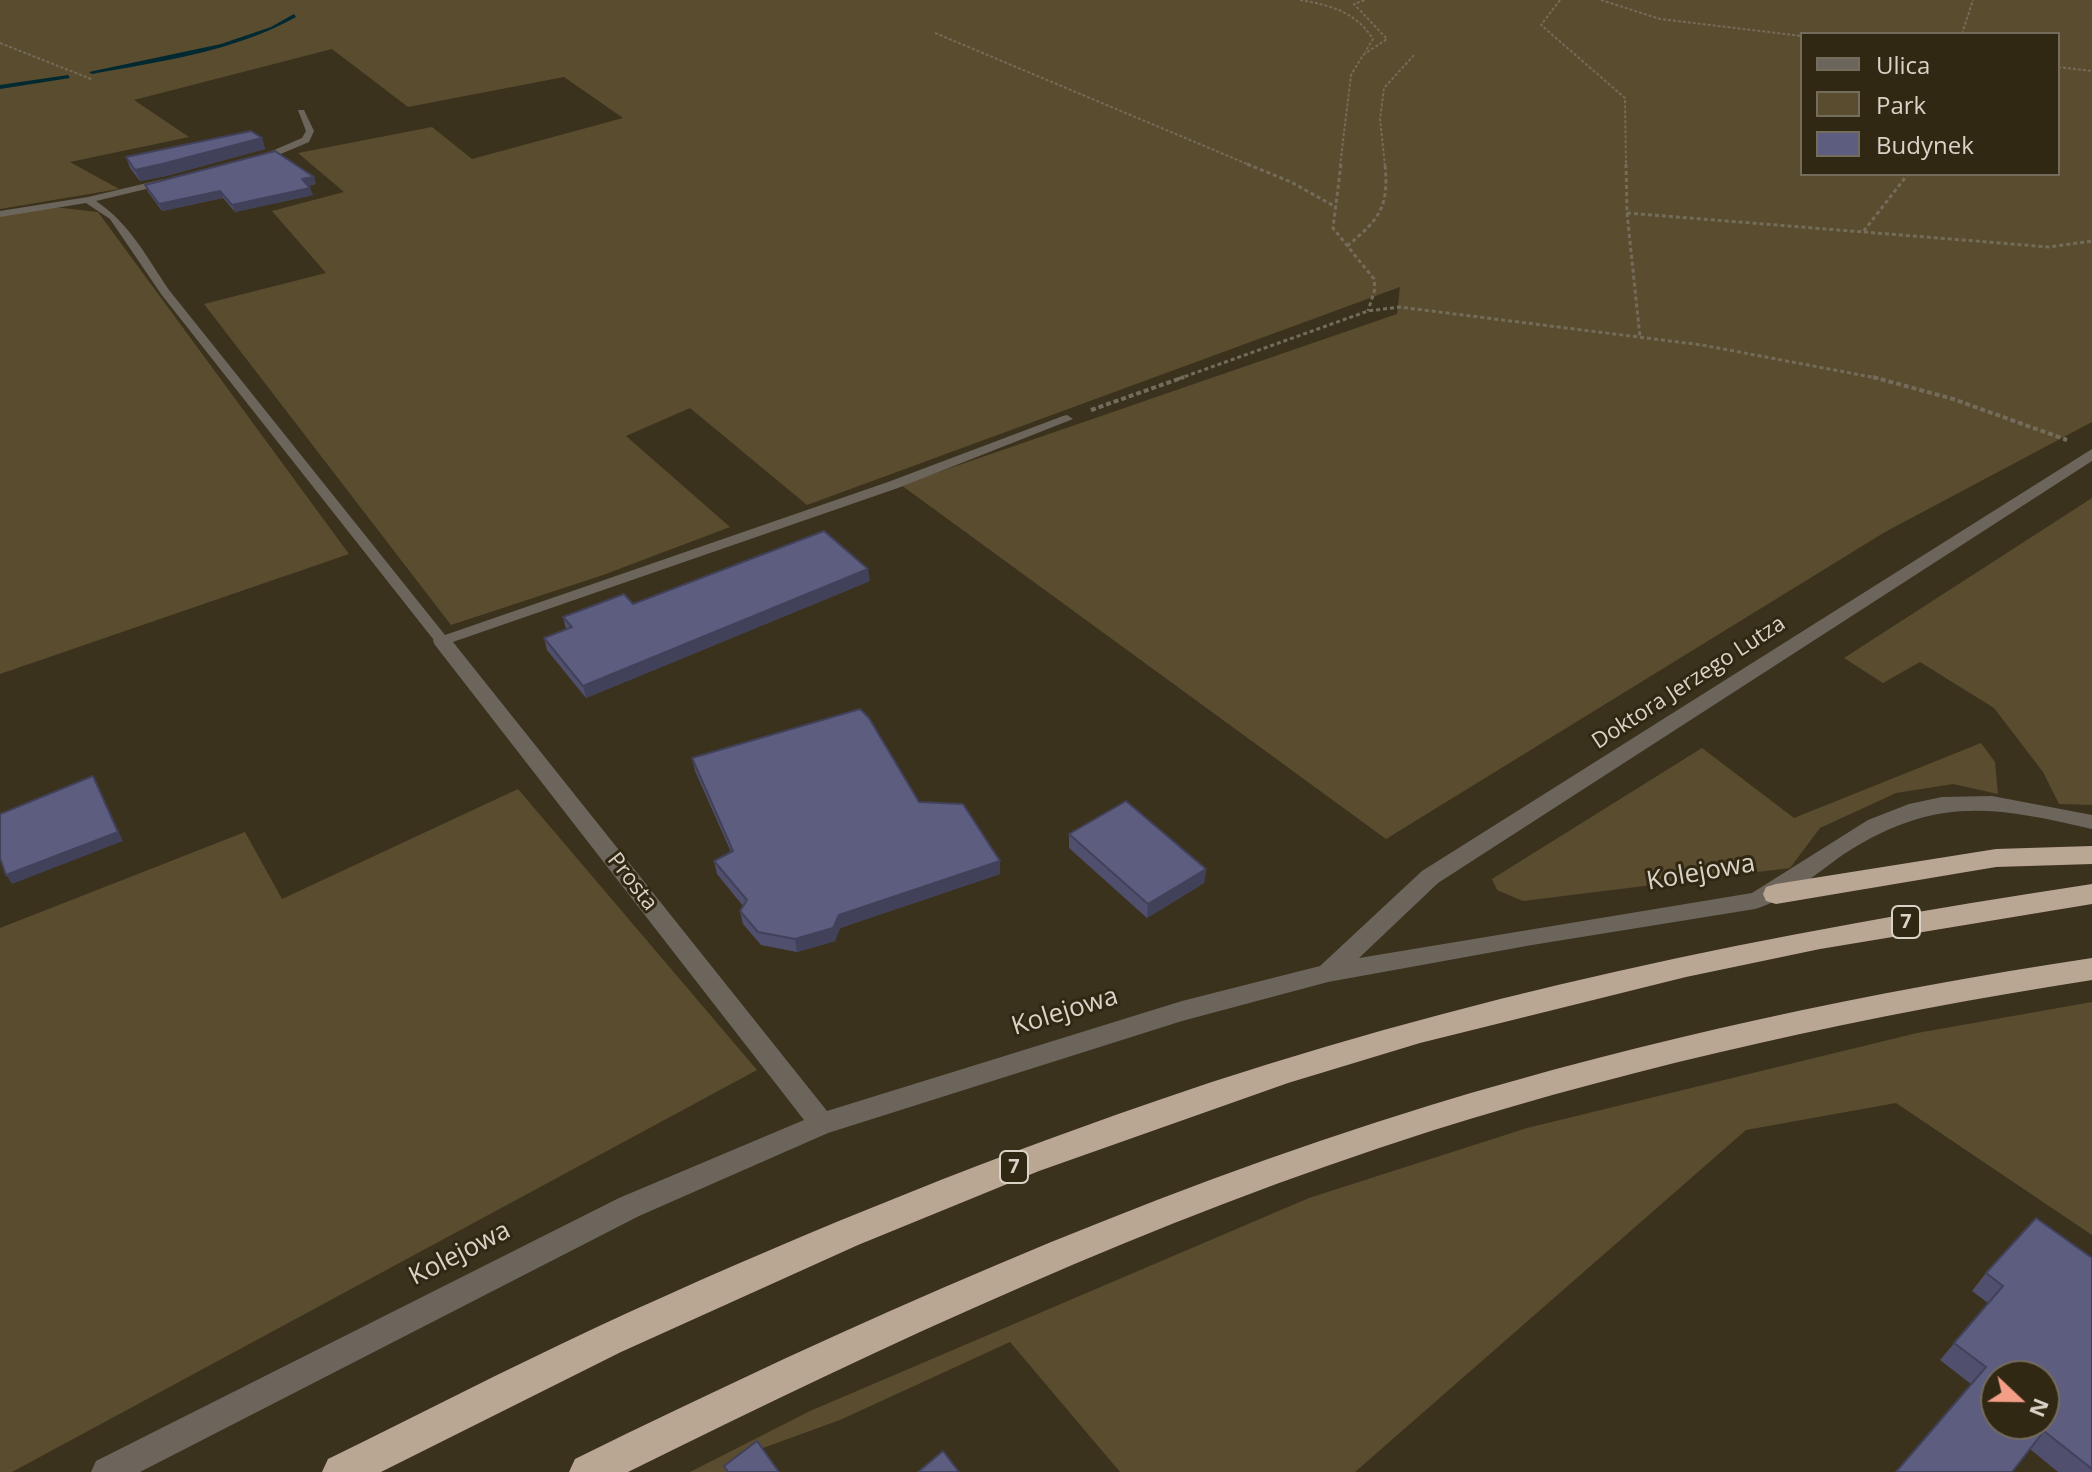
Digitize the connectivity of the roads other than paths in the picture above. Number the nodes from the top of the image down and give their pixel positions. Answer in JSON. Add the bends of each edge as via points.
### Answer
{"nodes":[{"id":1,"x":301,"y":112,"type":"dead end"},
{"id":2,"x":252,"y":162,"type":"edge"},
{"id":3,"x":180,"y":179,"type":"edge"},
{"id":4,"x":88,"y":200,"type":"junction"},
{"id":5,"x":0,"y":214,"type":"edge"},
{"id":6,"x":1067,"y":419,"type":"road end"},
{"id":7,"x":2085,"y":449,"type":"edge"},
{"id":8,"x":442,"y":641,"type":"junction"},
{"id":9,"x":2092,"y":822,"type":"edge"},
{"id":10,"x":2092,"y":855,"type":"edge"},
{"id":11,"x":1776,"y":894,"type":"junction"},
{"id":12,"x":2092,"y":894,"type":"edge"},
{"id":13,"x":2092,"y":969,"type":"edge"},
{"id":14,"x":1328,"y":973,"type":"junction"},
{"id":15,"x":822,"y":1124,"type":"junction"},
{"id":16,"x":107,"y":1472,"type":"edge"},
{"id":17,"x":341,"y":1472,"type":"edge"},
{"id":18,"x":588,"y":1472,"type":"edge"}],
"edges":[{"from":1,"to":2,"type":"lane","via":[[310,131],[306,140]]},
{"from":3,"to":4,"type":"lane"},
{"from":4,"to":5,"type":"lane"},
{"from":4,"to":8,"type":"lane","via":[[113,217],[165,292]]},
{"from":6,"to":8,"type":"lane"},
{"from":7,"to":14,"type":"street","name":"Doktora Jerzego Lutza","via":[[1430,877]]},
{"from":8,"to":15,"type":"street","name":"Prosta"},
{"from":9,"to":11,"type":"street","name":"Kolejowa","via":[[1977,801],[1935,806],[1893,817],[1825,856]]},
{"from":10,"to":11,"type":"highway","via":[[1996,858]]},
{"from":11,"to":14,"type":"street","name":"Kolejowa"},
{"from":12,"to":17,"type":"highway","number":"7","via":[[1832,934],[1622,978],[1403,1036],[1213,1095],[1031,1160],[854,1232],[550,1368]]},
{"from":13,"to":18,"type":"highway","via":[[1775,1027],[1560,1081],[1338,1149],[1009,1276]]},
{"from":14,"to":15,"type":"street","name":"Kolejowa","via":[[1182,1011]]},
{"from":15,"to":16,"type":"street","name":"Kolejowa","via":[[629,1207]]}]}
